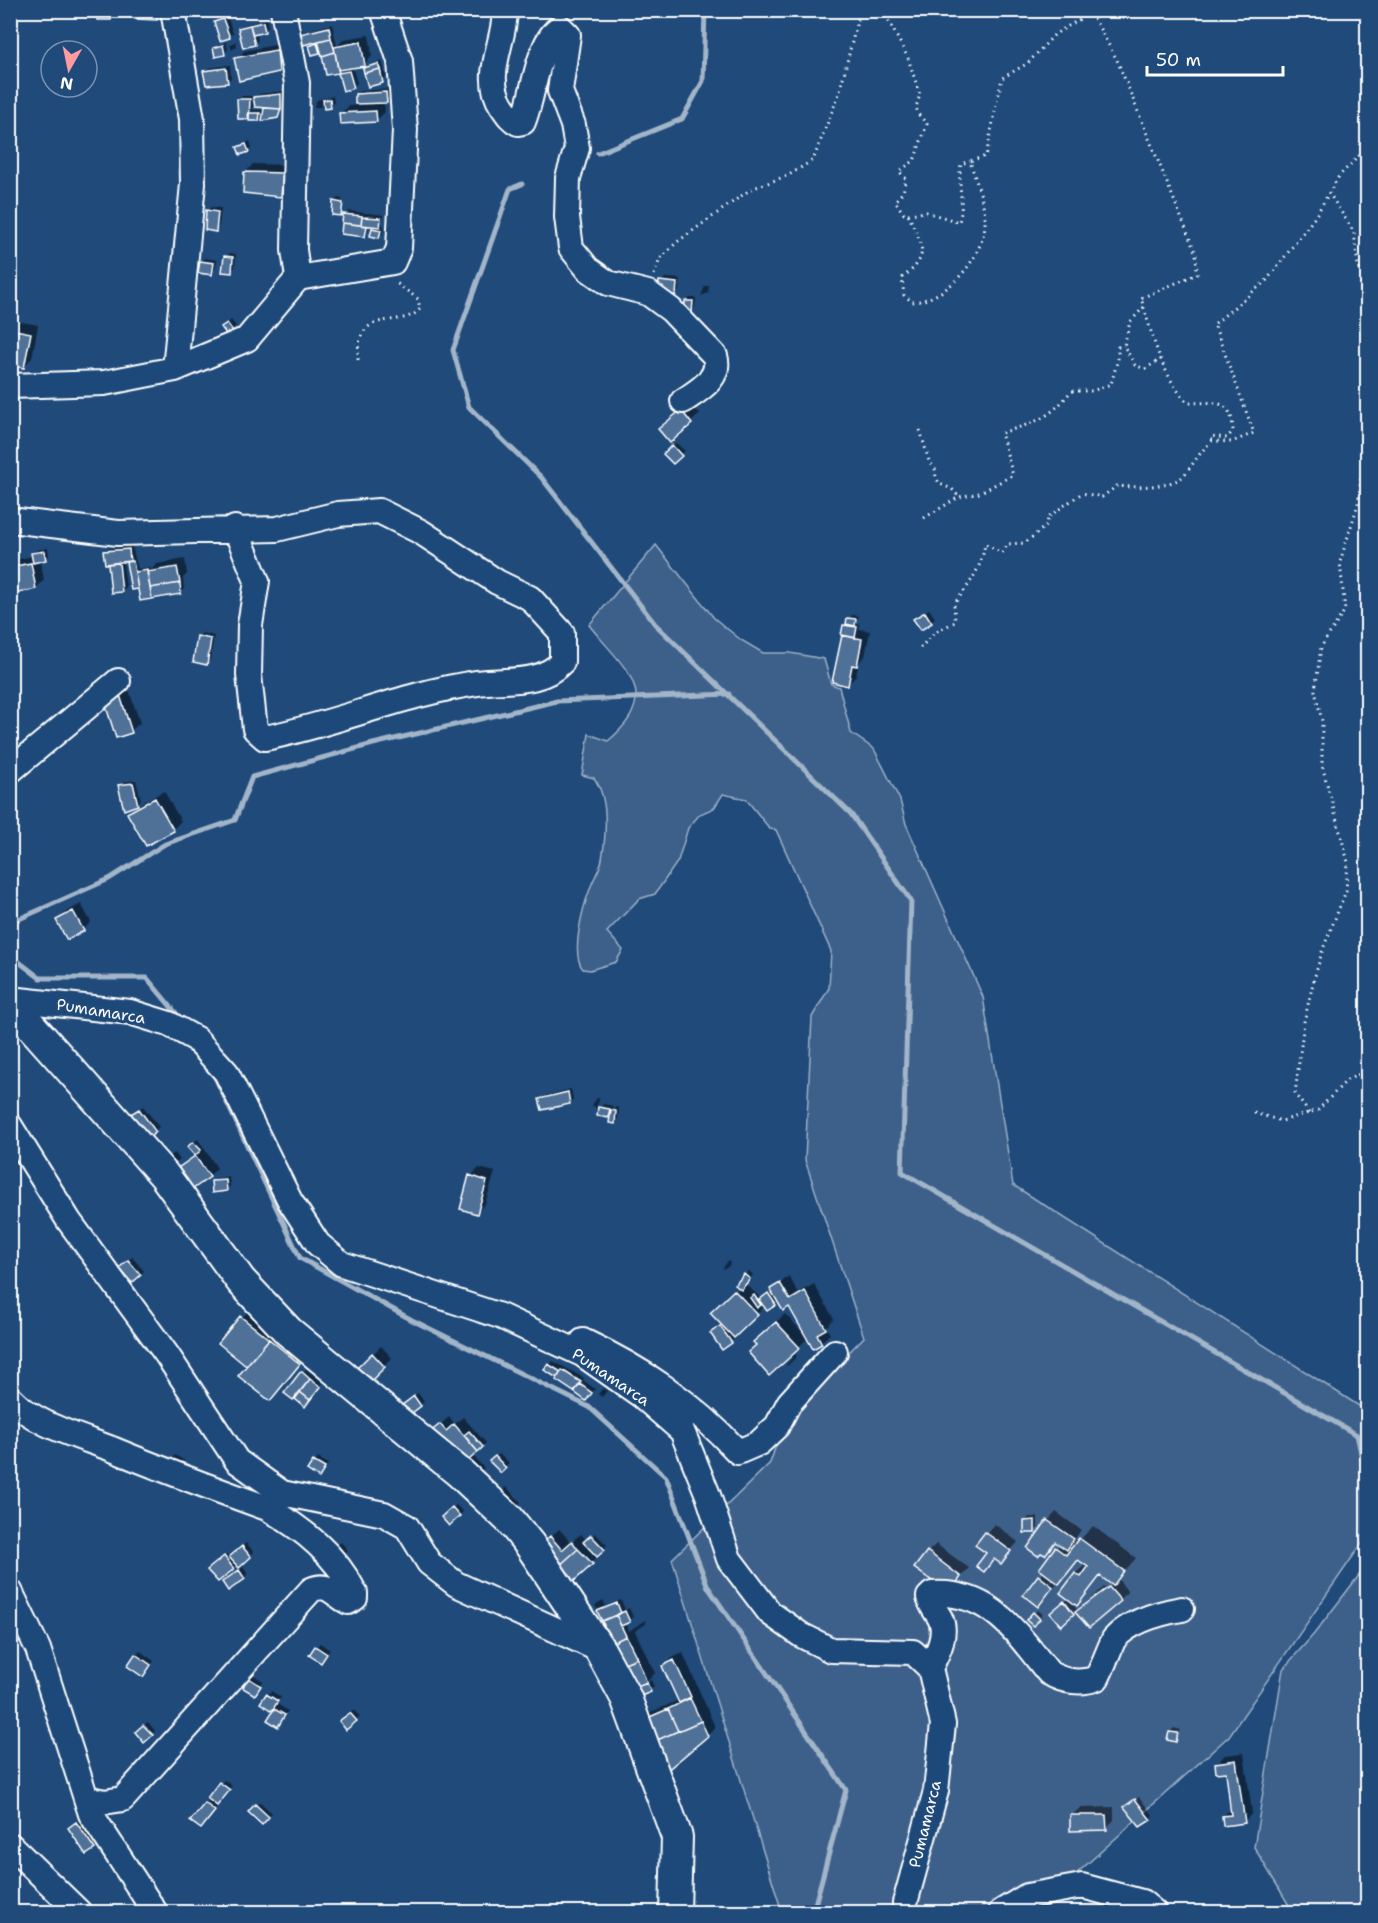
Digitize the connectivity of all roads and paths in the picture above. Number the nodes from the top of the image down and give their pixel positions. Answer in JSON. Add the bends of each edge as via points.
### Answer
{"nodes":[{"id":1,"x":173,"y":10,"type":"edge"},
{"id":2,"x":283,"y":10,"type":"edge"},
{"id":3,"x":383,"y":10,"type":"edge"},
{"id":4,"x":504,"y":10,"type":"edge"},
{"id":5,"x":860,"y":10,"type":"edge"},
{"id":6,"x":883,"y":10,"type":"edge"},
{"id":7,"x":1093,"y":12,"type":"edge"},
{"id":8,"x":1368,"y":147,"type":"edge"},
{"id":9,"x":970,"y":161,"type":"junction"},
{"id":10,"x":1329,"y":193,"type":"junction"},
{"id":11,"x":908,"y":214,"type":"junction"},
{"id":12,"x":393,"y":262,"type":"junction"},
{"id":13,"x":298,"y":278,"type":"junction"},
{"id":14,"x":1368,"y":289,"type":"edge"},
{"id":15,"x":648,"y":293,"type":"junction"},
{"id":16,"x":1144,"y":307,"type":"junction"},
{"id":17,"x":1124,"y":346,"type":"junction"},
{"id":18,"x":1161,"y":359,"type":"junction"},
{"id":19,"x":358,"y":360,"type":"dead end"},
{"id":20,"x":176,"y":369,"type":"junction"},
{"id":21,"x":10,"y":386,"type":"edge"},
{"id":22,"x":683,"y":401,"type":"dead end"},
{"id":23,"x":1368,"y":419,"type":"edge"},
{"id":24,"x":920,"y":430,"type":"dead end"},
{"id":25,"x":1212,"y":441,"type":"junction"},
{"id":26,"x":959,"y":497,"type":"junction"},
{"id":27,"x":924,"y":518,"type":"dead end"},
{"id":28,"x":10,"y":520,"type":"edge"},
{"id":29,"x":235,"y":528,"type":"junction"},
{"id":30,"x":920,"y":648,"type":"dead end"},
{"id":31,"x":118,"y":681,"type":"dead end"},
{"id":32,"x":10,"y":771,"type":"edge"},
{"id":33,"x":10,"y":1001,"type":"edge"},
{"id":34,"x":1368,"y":1070,"type":"edge"},
{"id":35,"x":1254,"y":1113,"type":"dead end"},
{"id":36,"x":1309,"y":1113,"type":"junction"},
{"id":37,"x":10,"y":1126,"type":"edge"},
{"id":38,"x":554,"y":1341,"type":"junction"},
{"id":39,"x":835,"y":1352,"type":"dead end"},
{"id":40,"x":10,"y":1398,"type":"edge"},
{"id":41,"x":274,"y":1500,"type":"junction"},
{"id":42,"x":10,"y":1591,"type":"edge"},
{"id":43,"x":1182,"y":1609,"type":"dead end"},
{"id":44,"x":600,"y":1650,"type":"junction"},
{"id":45,"x":930,"y":1668,"type":"junction"},
{"id":46,"x":86,"y":1798,"type":"junction"},
{"id":47,"x":10,"y":1845,"type":"edge"},
{"id":48,"x":79,"y":1912,"type":"edge"},
{"id":49,"x":155,"y":1912,"type":"edge"},
{"id":50,"x":675,"y":1912,"type":"edge"},
{"id":51,"x":905,"y":1912,"type":"edge"},
{"id":52,"x":1001,"y":1912,"type":"edge"},
{"id":53,"x":1154,"y":1912,"type":"edge"}],
"edges":[{"from":1,"to":20,"type":"street","via":[[192,119],[193,162]]},
{"from":2,"to":13,"type":"street","via":[[297,83],[294,250]]},
{"from":3,"to":12,"type":"street","via":[[400,61],[405,130],[399,248]]},
{"from":4,"to":15,"type":"street","via":[[493,74],[494,94],[518,123],[523,122],[553,32],[560,27],[568,35],[560,91],[573,124],[577,148],[568,178],[571,248],[588,269],[608,283]]},
{"from":5,"to":15,"type":"path","via":[[839,94],[813,160],[789,175],[751,189],[677,242],[660,259]]},
{"from":6,"to":11,"type":"path","via":[[908,58],[920,95],[918,114],[927,124],[914,161],[899,171],[906,178],[903,192],[895,201]]},
{"from":7,"to":9,"type":"path","via":[[1055,34],[1028,63],[1002,78],[986,156]]},
{"from":7,"to":16,"type":"path","via":[[1117,60],[1198,263],[1197,274],[1141,298]]},
{"from":8,"to":10,"type":"path","via":[[1339,176]]},
{"from":9,"to":11,"type":"path","via":[[961,164],[957,180],[962,213],[959,222],[926,212]]},
{"from":9,"to":11,"type":"path","via":[[985,216],[983,235],[964,273],[921,302],[912,302],[902,285],[902,278],[917,266],[922,256],[922,244]]},
{"from":10,"to":14,"type":"path","via":[[1354,232],[1358,266]]},
{"from":10,"to":25,"type":"path","via":[[1316,217],[1267,280],[1214,324],[1254,433],[1232,442]]},
{"from":12,"to":13,"type":"street"},
{"from":12,"to":19,"type":"path","via":[[390,277],[418,299],[420,309],[416,314],[382,321],[366,329],[358,347]]},
{"from":13,"to":20,"type":"street","via":[[246,339]]},
{"from":15,"to":22,"type":"street","via":[[671,310],[715,356],[718,365],[715,374]]},
{"from":16,"to":17,"type":"path","via":[[1130,322]]},
{"from":16,"to":18,"type":"path"},
{"from":17,"to":18,"type":"path","via":[[1135,365],[1145,369]]},
{"from":17,"to":26,"type":"path","via":[[1118,347],[1111,384],[1092,391],[1071,391],[1061,404],[1032,425],[1001,433],[1013,475],[979,493]]},
{"from":18,"to":25,"type":"path","via":[[1188,403],[1226,406],[1233,415],[1233,431],[1227,438],[1211,436]]},
{"from":20,"to":21,"type":"street","via":[[104,383]]},
{"from":23,"to":36,"type":"path","via":[[1358,504],[1340,562],[1345,610],[1321,647],[1315,691],[1322,721],[1322,765],[1348,862],[1346,891],[1323,949],[1304,1022],[1295,1094]]},
{"from":24,"to":26,"type":"path","via":[[936,478]]},
{"from":25,"to":30,"type":"path","via":[[1193,459],[1180,480],[1172,484],[1118,486],[1102,497],[1082,492],[1048,517],[1047,525],[1025,543],[1008,544],[1002,553],[985,544],[972,584],[954,604],[956,622],[935,632]]},
{"from":26,"to":27,"type":"path"},
{"from":28,"to":29,"type":"street","via":[[118,533]]},
{"from":29,"to":29,"type":"street","via":[[277,530],[338,514],[379,511],[530,598],[562,633],[562,662],[551,674],[528,680],[473,684],[427,693],[265,738],[255,729],[249,675],[250,625],[257,581]]},
{"from":31,"to":32,"type":"street"},
{"from":33,"to":38,"type":"street","name":"Pumamarca","via":[[130,1012],[169,1024],[196,1039],[226,1071],[290,1201],[318,1244],[342,1264],[500,1316]]},
{"from":33,"to":44,"type":"main road","name":"Pumamarca","via":[[164,1175],[241,1281],[288,1331],[461,1474],[509,1519]]},
{"from":34,"to":36,"type":"path","via":[[1347,1080],[1318,1110]]},
{"from":35,"to":36,"type":"path","via":[[1282,1121]]},
{"from":37,"to":41,"type":"street","via":[[69,1221],[167,1355],[237,1461]]},
{"from":38,"to":39,"type":"street","via":[[578,1339],[619,1358],[680,1396],[738,1452],[759,1443],[777,1426],[789,1403]]},
{"from":38,"to":45,"type":"street","name":"Pumamarca","via":[[582,1354],[642,1396],[682,1431],[729,1559],[771,1613],[831,1650],[913,1652]]},
{"from":40,"to":41,"type":"street","via":[[37,1418],[74,1434]]},
{"from":41,"to":44,"type":"street","via":[[384,1514],[407,1527],[429,1563],[456,1584]]},
{"from":41,"to":46,"type":"street","via":[[343,1569],[355,1598],[348,1602],[320,1586],[311,1590],[123,1799],[104,1803]]},
{"from":42,"to":46,"type":"street","via":[[38,1650]]},
{"from":43,"to":45,"type":"street","via":[[1158,1613],[1126,1629],[1112,1641],[1097,1678],[1085,1683],[1049,1673],[1013,1627],[976,1600],[932,1594],[930,1602],[943,1622],[942,1640]]},
{"from":44,"to":50,"type":"main road","name":"Pumamarca","via":[[626,1698],[677,1837]]},
{"from":45,"to":51,"type":"street","name":"Pumamarca","via":[[944,1724],[936,1791]]},
{"from":46,"to":49,"type":"street","via":[[91,1814]]},
{"from":47,"to":48,"type":"street"},
{"from":52,"to":53,"type":"street","via":[[1027,1896],[1082,1886],[1142,1902]]}]}
